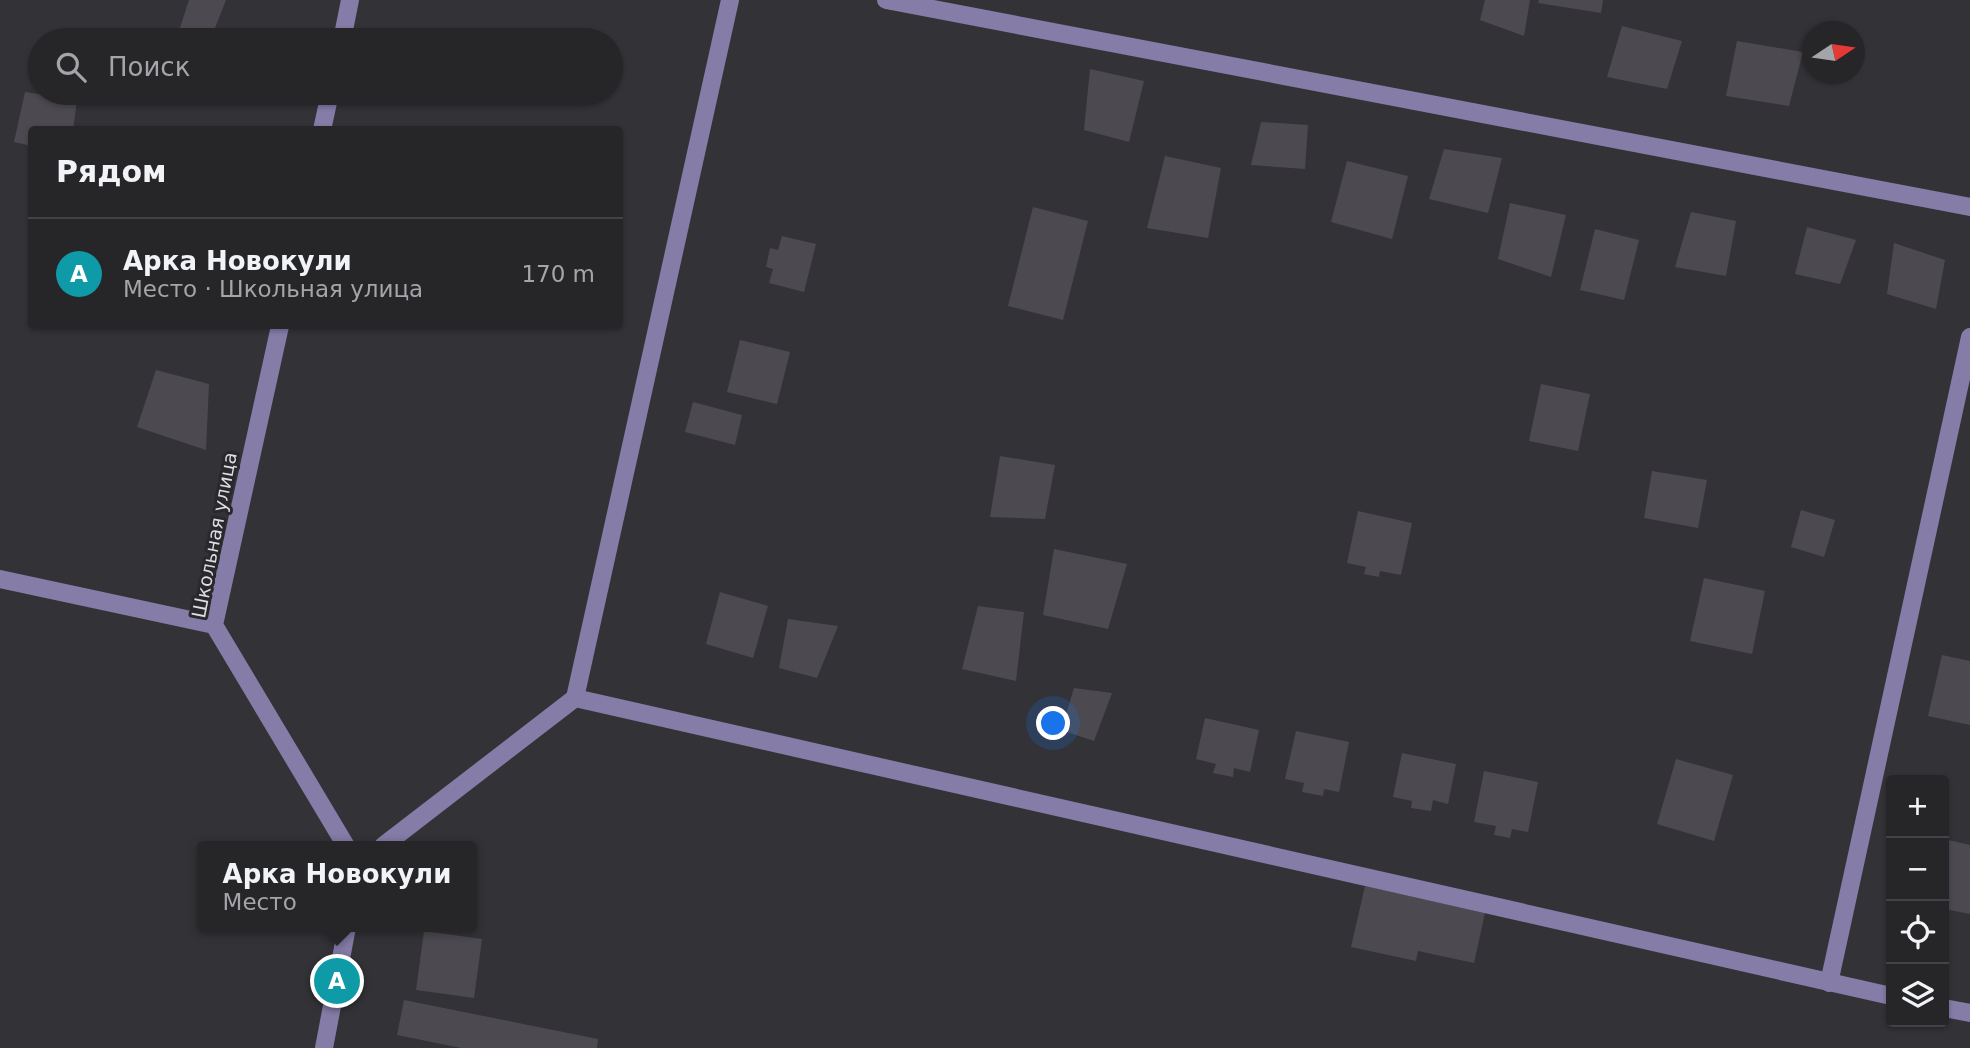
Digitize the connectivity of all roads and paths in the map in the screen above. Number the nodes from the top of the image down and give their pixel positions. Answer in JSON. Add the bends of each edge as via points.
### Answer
{"nodes":[{"id":1,"x":351,"y":0,"type":"edge"},
{"id":2,"x":730,"y":0,"type":"edge"},
{"id":3,"x":886,"y":0,"type":"edge"},
{"id":4,"x":345,"y":28,"type":"edge"},
{"id":5,"x":327,"y":105,"type":"edge"},
{"id":6,"x":323,"y":126,"type":"edge"},
{"id":7,"x":1970,"y":207,"type":"edge"},
{"id":8,"x":278,"y":329,"type":"edge"},
{"id":9,"x":1970,"y":337,"type":"edge"},
{"id":10,"x":0,"y":579,"type":"edge"},
{"id":11,"x":214,"y":625,"type":"junction"},
{"id":12,"x":575,"y":698,"type":"junction"},
{"id":13,"x":343,"y":841,"type":"edge"},
{"id":14,"x":389,"y":841,"type":"edge"},
{"id":15,"x":346,"y":932,"type":"edge"},
{"id":16,"x":1829,"y":983,"type":"junction"},
{"id":17,"x":1886,"y":995,"type":"edge"},
{"id":18,"x":1949,"y":1009,"type":"edge"},
{"id":19,"x":1970,"y":1013,"type":"edge"},
{"id":20,"x":324,"y":1048,"type":"edge"}],
"edges":[{"from":1,"to":4,"type":"street"},
{"from":2,"to":12,"type":"street"},
{"from":3,"to":7,"type":"street"},
{"from":5,"to":6,"type":"street"},
{"from":8,"to":11,"type":"street","name":"Школьная улица"},
{"from":9,"to":16,"type":"street"},
{"from":10,"to":11,"type":"street"},
{"from":11,"to":13,"type":"street","name":"Школьная улица"},
{"from":12,"to":14,"type":"street"},
{"from":12,"to":16,"type":"street"},
{"from":15,"to":20,"type":"street"},
{"from":16,"to":17,"type":"street"},
{"from":18,"to":19,"type":"street"}]}
